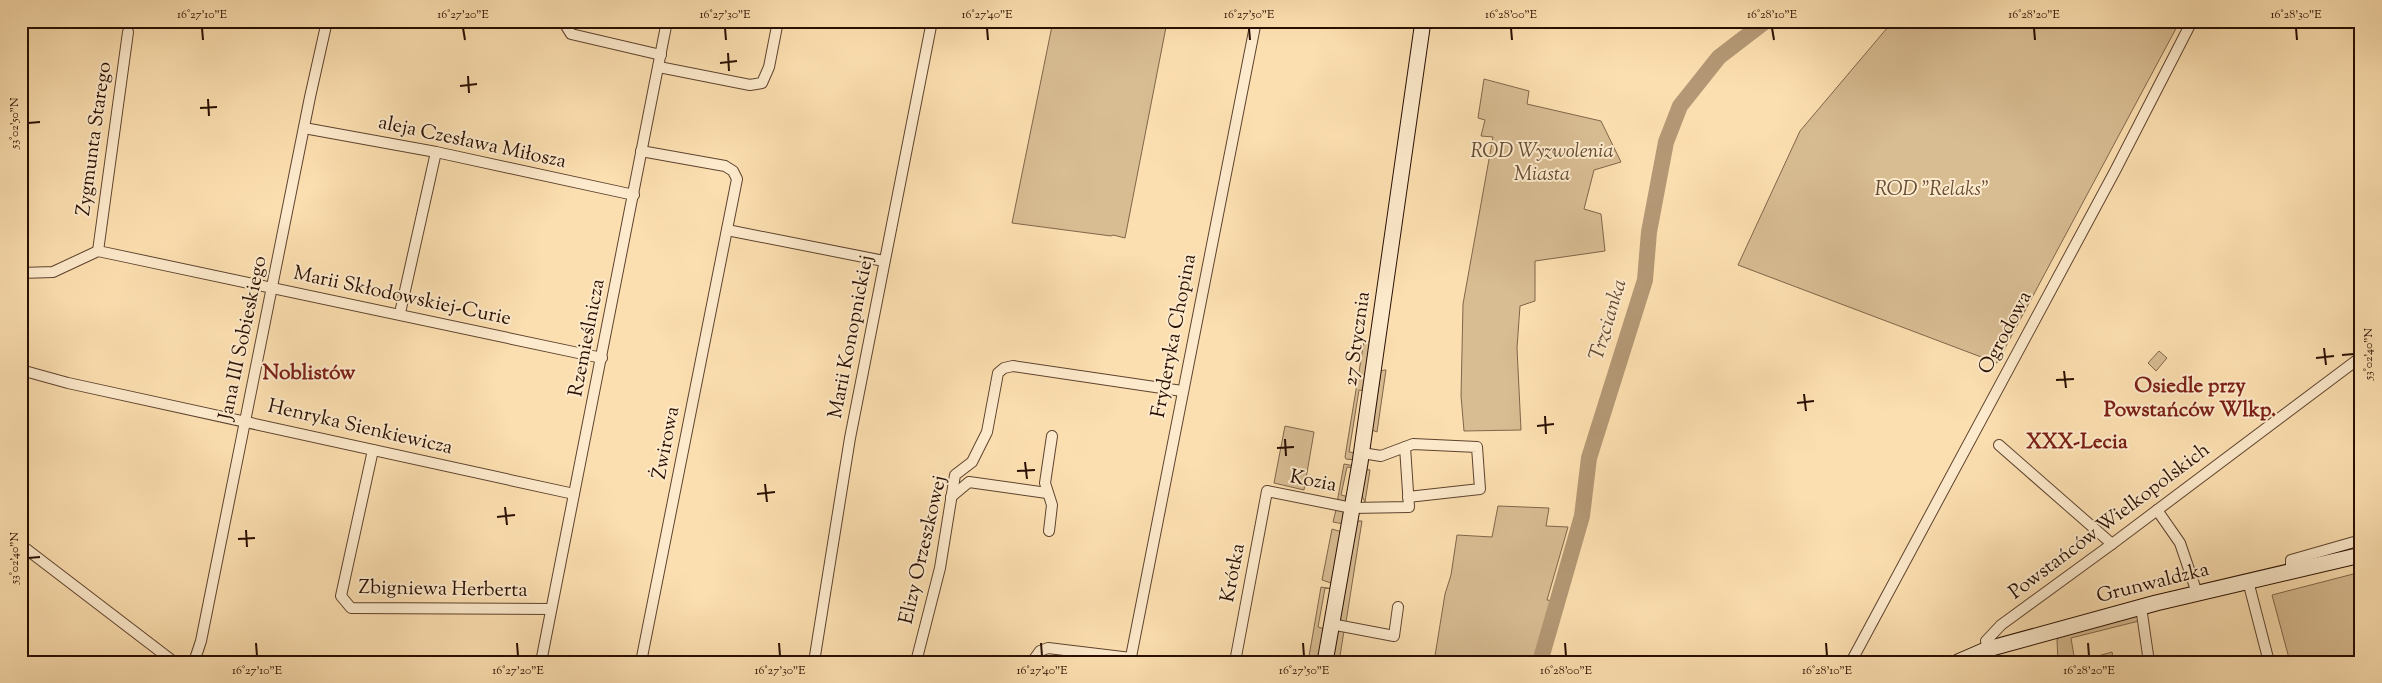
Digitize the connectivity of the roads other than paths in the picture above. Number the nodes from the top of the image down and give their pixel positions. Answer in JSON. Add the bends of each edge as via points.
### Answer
{"nodes":[{"id":1,"x":327,"y":21,"type":"edge"},
{"id":2,"x":563,"y":21,"type":"edge"},
{"id":3,"x":667,"y":21,"type":"edge"},
{"id":4,"x":778,"y":21,"type":"edge"},
{"id":5,"x":932,"y":21,"type":"edge"},
{"id":6,"x":1256,"y":21,"type":"edge"},
{"id":7,"x":1423,"y":21,"type":"edge"},
{"id":8,"x":2192,"y":21,"type":"edge"},
{"id":9,"x":128,"y":32,"type":"dead end"},
{"id":10,"x":661,"y":55,"type":"junction"},
{"id":11,"x":658,"y":67,"type":"junction"},
{"id":12,"x":304,"y":128,"type":"junction"},
{"id":13,"x":641,"y":151,"type":"junction"},
{"id":14,"x":436,"y":152,"type":"junction"},
{"id":15,"x":634,"y":195,"type":"junction"},
{"id":16,"x":727,"y":230,"type":"junction"},
{"id":17,"x":98,"y":251,"type":"junction"},
{"id":18,"x":884,"y":262,"type":"junction"},
{"id":19,"x":21,"y":273,"type":"edge"},
{"id":20,"x":272,"y":288,"type":"junction"},
{"id":21,"x":400,"y":314,"type":"junction"},
{"id":22,"x":2361,"y":357,"type":"edge"},
{"id":23,"x":602,"y":358,"type":"junction"},
{"id":24,"x":21,"y":370,"type":"edge"},
{"id":25,"x":1182,"y":392,"type":"junction"},
{"id":26,"x":246,"y":420,"type":"junction"},
{"id":27,"x":1052,"y":436,"type":"dead end"},
{"id":28,"x":2000,"y":445,"type":"dead end"},
{"id":29,"x":1405,"y":447,"type":"junction"},
{"id":30,"x":373,"y":450,"type":"junction"},
{"id":31,"x":1362,"y":453,"type":"junction"},
{"id":32,"x":972,"y":462,"type":"junction"},
{"id":33,"x":969,"y":482,"type":"junction"},
{"id":34,"x":1267,"y":491,"type":"joint"},
{"id":35,"x":1048,"y":493,"type":"junction"},
{"id":36,"x":574,"y":494,"type":"junction"},
{"id":37,"x":1408,"y":497,"type":"junction"},
{"id":38,"x":950,"y":498,"type":"junction"},
{"id":39,"x":1352,"y":508,"type":"junction"},
{"id":40,"x":2157,"y":510,"type":"junction"},
{"id":41,"x":1049,"y":531,"type":"dead end"},
{"id":42,"x":2361,"y":540,"type":"edge"},
{"id":43,"x":2112,"y":544,"type":"junction"},
{"id":44,"x":21,"y":545,"type":"edge"},
{"id":45,"x":2361,"y":556,"type":"edge"},
{"id":46,"x":2291,"y":572,"type":"junction"},
{"id":47,"x":2248,"y":581,"type":"junction"},
{"id":48,"x":2197,"y":593,"type":"junction"},
{"id":49,"x":1398,"y":607,"type":"dead end"},
{"id":50,"x":2141,"y":607,"type":"junction"},
{"id":51,"x":550,"y":609,"type":"junction"},
{"id":52,"x":1332,"y":624,"type":"junction"},
{"id":53,"x":1988,"y":649,"type":"junction"},
{"id":54,"x":1131,"y":660,"type":"edge"},
{"id":55,"x":174,"y":662,"type":"edge"},
{"id":56,"x":194,"y":662,"type":"edge"},
{"id":57,"x":541,"y":662,"type":"edge"},
{"id":58,"x":641,"y":662,"type":"edge"},
{"id":59,"x":814,"y":662,"type":"edge"},
{"id":60,"x":916,"y":662,"type":"edge"},
{"id":61,"x":1032,"y":662,"type":"edge"},
{"id":62,"x":1235,"y":662,"type":"edge"},
{"id":63,"x":1325,"y":662,"type":"edge"},
{"id":64,"x":1850,"y":662,"type":"edge"},
{"id":65,"x":1958,"y":662,"type":"edge"},
{"id":66,"x":2149,"y":662,"type":"edge"},
{"id":67,"x":2269,"y":662,"type":"edge"}],
"edges":[{"from":1,"to":12,"type":"street","name":"Jana III Sobieskiego"},
{"from":2,"to":10,"type":"street","via":[[571,34]]},
{"from":3,"to":10,"type":"street","name":"Rzemieślnicza"},
{"from":4,"to":11,"type":"street","via":[[769,68],[762,82],[750,85]]},
{"from":5,"to":18,"type":"street","name":"Marii Konopnickiej"},
{"from":6,"to":25,"type":"street","name":"Fryderyka Chopina"},
{"from":7,"to":31,"type":"main road","name":"27 Stycznia"},
{"from":8,"to":64,"type":"street","name":"Ogrodowa","via":[[2115,171]]},
{"from":9,"to":17,"type":"street","name":"Zygmunta Starego"},
{"from":10,"to":11,"type":"street","name":"Rzemieślnicza"},
{"from":11,"to":13,"type":"street","name":"Rzemieślnicza"},
{"from":12,"to":14,"type":"street","name":"aleja Czesława Miłosza"},
{"from":12,"to":20,"type":"street","name":"Jana III Sobieskiego"},
{"from":13,"to":15,"type":"street","name":"Rzemieślnicza"},
{"from":13,"to":16,"type":"street","name":"Żwirowa","via":[[724,166],[733,171],[737,179]]},
{"from":14,"to":15,"type":"street","name":"aleja Czesława Miłosza"},
{"from":14,"to":21,"type":"street"},
{"from":15,"to":23,"type":"street","name":"Rzemieślnicza"},
{"from":16,"to":18,"type":"street"},
{"from":16,"to":58,"type":"street","name":"Żwirowa"},
{"from":17,"to":19,"type":"street","via":[[53,272]]},
{"from":17,"to":20,"type":"street","name":"Marii Skłodowskiej-Curie"},
{"from":18,"to":59,"type":"street","name":"Marii Konopnickiej","via":[[850,438]]},
{"from":20,"to":21,"type":"street","name":"Marii Skłodowskiej-Curie"},
{"from":20,"to":26,"type":"street","name":"Jana III Sobieskiego"},
{"from":21,"to":23,"type":"street","name":"Marii Skłodowskiej-Curie"},
{"from":22,"to":40,"type":"street","name":"Powstańców Wielkopolskich"},
{"from":23,"to":36,"type":"street","name":"Rzemieślnicza"},
{"from":24,"to":26,"type":"street","name":"Henryka Sienkiewicza"},
{"from":25,"to":32,"type":"street","name":"Elizy Orzeszkowej","via":[[1013,366],[1004,368],[998,374],[987,432]]},
{"from":25,"to":54,"type":"street","name":"Fryderyka Chopina"},
{"from":26,"to":30,"type":"street","name":"Henryka Sienkiewicza"},
{"from":26,"to":56,"type":"street","name":"Jana III Sobieskiego"},
{"from":27,"to":35,"type":"street","via":[[1045,483]]},
{"from":28,"to":43,"type":"street"},
{"from":29,"to":31,"type":"street","via":[[1381,456]]},
{"from":29,"to":37,"type":"street"},
{"from":29,"to":37,"type":"street","via":[[1413,444],[1477,447],[1480,489]]},
{"from":30,"to":36,"type":"street","name":"Henryka Sienkiewicza"},
{"from":30,"to":51,"type":"street","name":"Zbigniewa Herberta","via":[[341,596],[351,608]]},
{"from":31,"to":39,"type":"main road","name":"27 Stycznia"},
{"from":32,"to":33,"type":"street"},
{"from":32,"to":38,"type":"street","name":"Elizy Orzeszkowej","via":[[955,475]]},
{"from":33,"to":35,"type":"street"},
{"from":33,"to":38,"type":"street"},
{"from":34,"to":39,"type":"street","name":"Kozia"},
{"from":34,"to":62,"type":"street","name":"Krótka"},
{"from":35,"to":41,"type":"street","via":[[1052,505]]},
{"from":36,"to":51,"type":"street","name":"Rzemieślnicza"},
{"from":37,"to":39,"type":"street","name":"Kozia","via":[[1409,507]]},
{"from":38,"to":60,"type":"street","name":"Elizy Orzeszkowej","via":[[940,568]]},
{"from":39,"to":52,"type":"main road","name":"27 Stycznia"},
{"from":40,"to":43,"type":"street","name":"Powstańców Wielkopolskich"},
{"from":40,"to":48,"type":"street","via":[[2180,543]]},
{"from":42,"to":46,"type":"street","via":[[2291,560]]},
{"from":43,"to":53,"type":"street","name":"Powstańców Wielkopolskich","via":[[1994,630],[1986,641]]},
{"from":44,"to":55,"type":"street"},
{"from":45,"to":46,"type":"main road","name":"Grunwaldzka"},
{"from":46,"to":47,"type":"main road","name":"Grunwaldzka"},
{"from":47,"to":48,"type":"main road","name":"Grunwaldzka"},
{"from":47,"to":67,"type":"street"},
{"from":48,"to":50,"type":"main road","name":"Grunwaldzka"},
{"from":49,"to":52,"type":"street","via":[[1394,636]]},
{"from":50,"to":53,"type":"main road","name":"Grunwaldzka"},
{"from":50,"to":66,"type":"street"},
{"from":51,"to":57,"type":"street","name":"Rzemieślnicza"},
{"from":52,"to":63,"type":"main road","name":"27 Stycznia"},
{"from":53,"to":65,"type":"main road","name":"Grunwaldzka"},
{"from":54,"to":61,"type":"street","via":[[1048,648],[1040,651]]}]}
